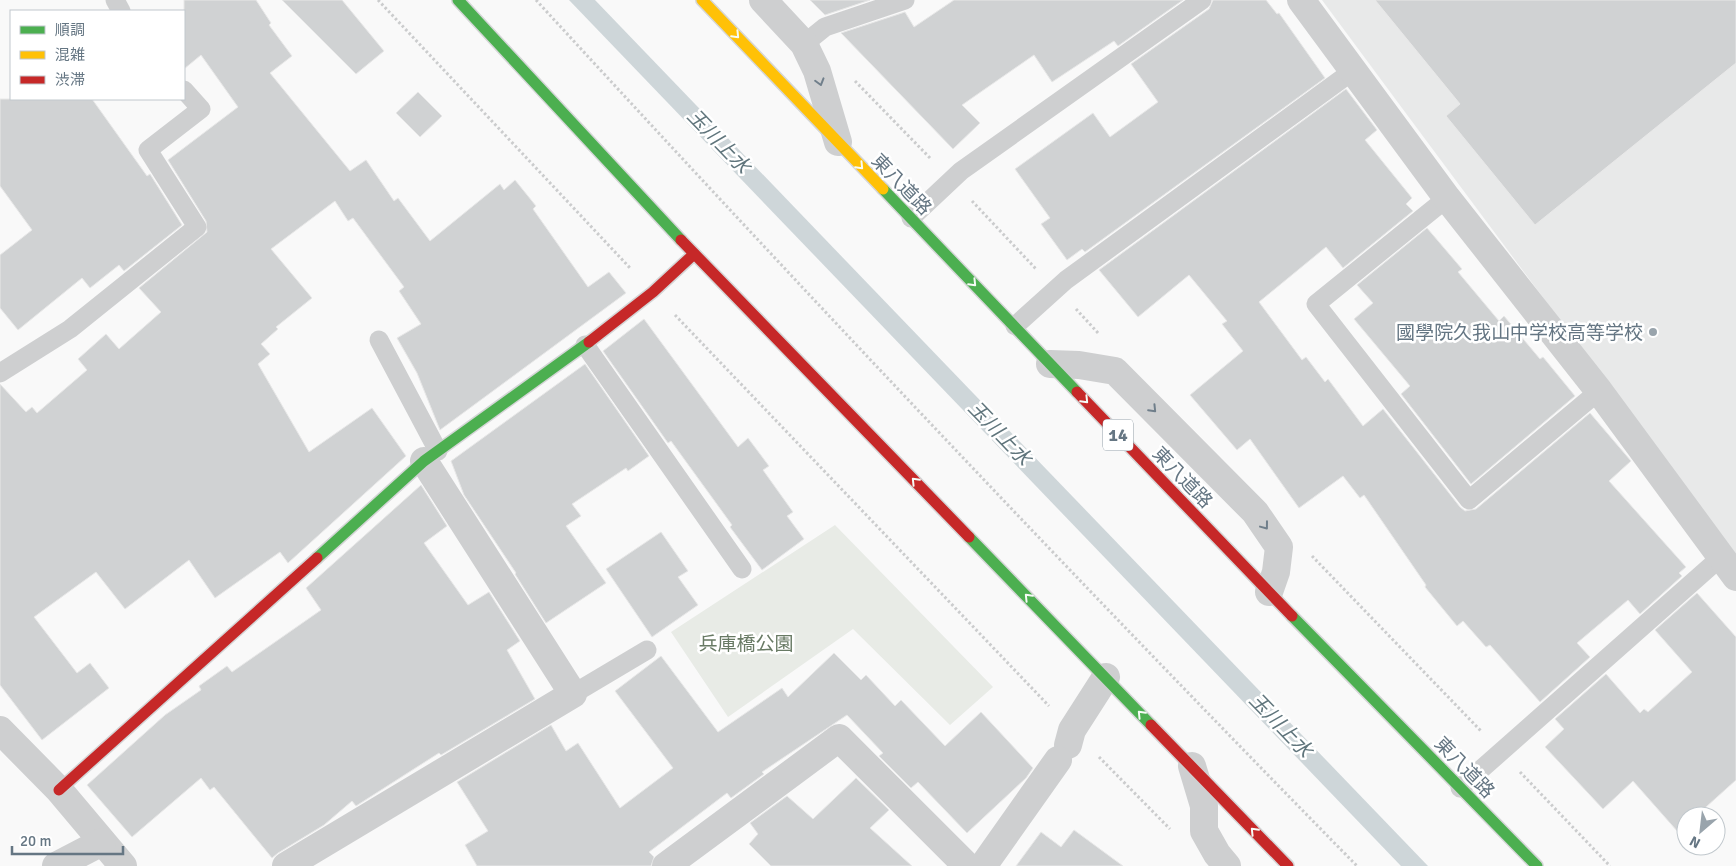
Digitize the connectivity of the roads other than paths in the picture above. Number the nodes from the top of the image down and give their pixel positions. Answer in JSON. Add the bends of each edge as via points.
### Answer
{"nodes":[{"id":1,"x":458,"y":0,"type":"edge"},
{"id":2,"x":702,"y":0,"type":"edge"},
{"id":3,"x":763,"y":0,"type":"edge"},
{"id":4,"x":905,"y":0,"type":"edge"},
{"id":5,"x":1202,"y":0,"type":"edge"},
{"id":6,"x":1301,"y":0,"type":"edge"},
{"id":7,"x":804,"y":44,"type":"junction"},
{"id":8,"x":1354,"y":70,"type":"junction"},
{"id":9,"x":185,"y":91,"type":"edge"},
{"id":10,"x":838,"y":142,"type":"junction"},
{"id":11,"x":1446,"y":198,"type":"junction"},
{"id":12,"x":911,"y":218,"type":"junction"},
{"id":13,"x":694,"y":254,"type":"junction"},
{"id":14,"x":1015,"y":326,"type":"junction"},
{"id":15,"x":379,"y":340,"type":"dead end"},
{"id":16,"x":585,"y":345,"type":"junction"},
{"id":17,"x":1050,"y":364,"type":"junction"},
{"id":18,"x":0,"y":373,"type":"edge"},
{"id":19,"x":1598,"y":390,"type":"junction"},
{"id":20,"x":431,"y":456,"type":"junction"},
{"id":21,"x":1729,"y":567,"type":"edge"},
{"id":22,"x":742,"y":569,"type":"dead end"},
{"id":23,"x":1269,"y":592,"type":"junction"},
{"id":24,"x":647,"y":650,"type":"dead end"},
{"id":25,"x":1106,"y":677,"type":"junction"},
{"id":26,"x":574,"y":694,"type":"junction"},
{"id":27,"x":0,"y":730,"type":"edge"},
{"id":28,"x":1192,"y":766,"type":"junction"},
{"id":29,"x":1460,"y":788,"type":"junction"},
{"id":30,"x":59,"y":790,"type":"junction"},
{"id":31,"x":102,"y":842,"type":"junction"},
{"id":32,"x":56,"y":866,"type":"edge"},
{"id":33,"x":123,"y":866,"type":"edge"},
{"id":34,"x":286,"y":866,"type":"edge"},
{"id":35,"x":666,"y":866,"type":"edge"},
{"id":36,"x":966,"y":866,"type":"edge"},
{"id":37,"x":983,"y":866,"type":"edge"},
{"id":38,"x":1227,"y":866,"type":"edge"},
{"id":39,"x":1288,"y":866,"type":"edge"},
{"id":40,"x":1537,"y":866,"type":"edge"}],
"edges":[{"from":1,"to":13,"type":"main road"},
{"from":2,"to":10,"type":"main road","name":"東八道路","number":"14","one_way":true},
{"from":3,"to":7,"type":"street"},
{"from":4,"to":7,"type":"lane","via":[[825,27]]},
{"from":5,"to":12,"type":"lane","via":[[961,171]]},
{"from":6,"to":8,"type":"street"},
{"from":7,"to":10,"type":"street","one_way":true,"via":[[817,71]]},
{"from":8,"to":11,"type":"street"},
{"from":8,"to":14,"type":"lane","via":[[1066,280]]},
{"from":9,"to":18,"type":"lane","via":[[201,109],[148,150],[198,228],[70,329]]},
{"from":10,"to":12,"type":"main road","name":"東八道路","number":"14","one_way":true},
{"from":11,"to":19,"type":"street"},
{"from":11,"to":19,"type":"lane","via":[[1316,304],[1469,500]]},
{"from":12,"to":14,"type":"main road","name":"東八道路","number":"14","one_way":true},
{"from":13,"to":16,"type":"main road"},
{"from":25,"to":13,"type":"main road","one_way":true},
{"from":14,"to":17,"type":"main road","name":"東八道路","number":"14"},
{"from":15,"to":20,"type":"lane"},
{"from":16,"to":20,"type":"main road"},
{"from":16,"to":22,"type":"lane"},
{"from":17,"to":23,"type":"main road","name":"東八道路","number":"14","one_way":true},
{"from":17,"to":23,"type":"street","one_way":true,"via":[[1115,371],[1255,512],[1279,547]]},
{"from":19,"to":21,"type":"street"},
{"from":20,"to":26,"type":"street"},
{"from":20,"to":30,"type":"main road"},
{"from":21,"to":29,"type":"lane"},
{"from":23,"to":29,"type":"main road","name":"東八道路","number":"14"},
{"from":24,"to":26,"type":"lane"},
{"from":28,"to":25,"type":"main road","one_way":true},
{"from":25,"to":37,"type":"street","via":[[1066,745]]},
{"from":26,"to":34,"type":"street"},
{"from":27,"to":30,"type":"street"},
{"from":28,"to":38,"type":"street","via":[[1204,806],[1204,831]]},
{"from":39,"to":28,"type":"main road","one_way":true},
{"from":29,"to":40,"type":"main road","name":"東八道路","number":"14"},
{"from":30,"to":31,"type":"street"},
{"from":31,"to":32,"type":"street"},
{"from":31,"to":33,"type":"street"},
{"from":35,"to":36,"type":"street","via":[[839,738]]}]}
